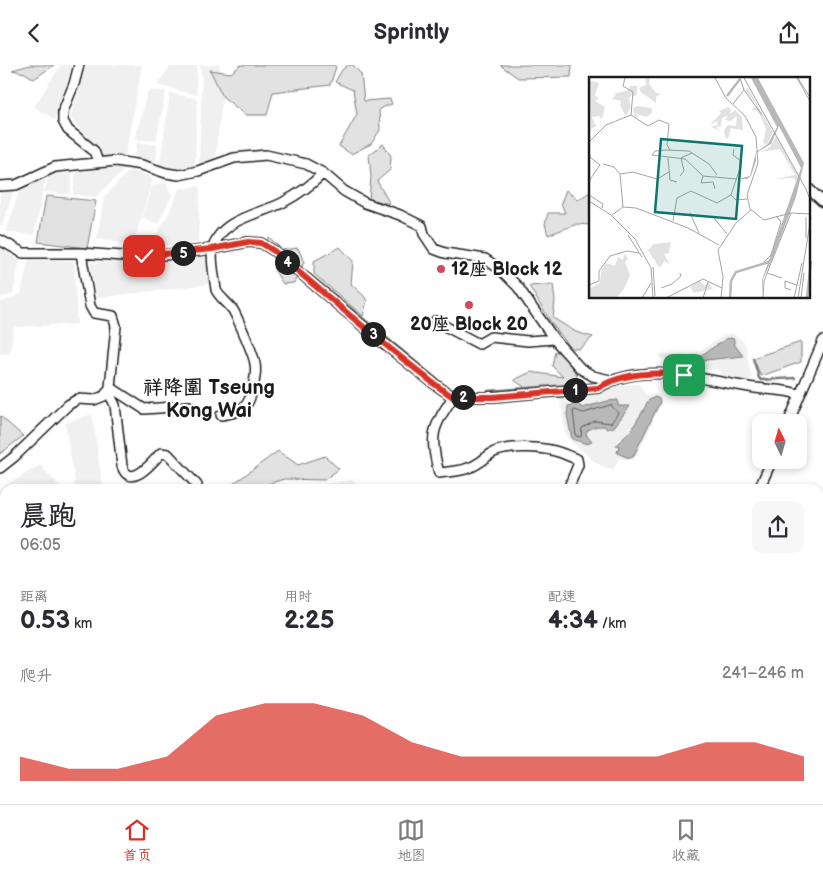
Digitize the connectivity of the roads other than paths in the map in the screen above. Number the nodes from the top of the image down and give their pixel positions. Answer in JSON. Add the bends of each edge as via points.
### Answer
{"nodes":[{"id":1,"x":79,"y":65,"type":"edge"},
{"id":2,"x":98,"y":162,"type":"junction"},
{"id":3,"x":323,"y":173,"type":"junction"},
{"id":4,"x":0,"y":186,"type":"edge"},
{"id":5,"x":810,"y":190,"type":"edge"},
{"id":6,"x":823,"y":202,"type":"edge"},
{"id":7,"x":0,"y":241,"type":"edge"},
{"id":8,"x":212,"y":249,"type":"junction"},
{"id":9,"x":81,"y":253,"type":"junction"},
{"id":10,"x":434,"y":321,"type":"dead end"},
{"id":11,"x":554,"y":339,"type":"junction"},
{"id":12,"x":823,"y":341,"type":"edge"},
{"id":13,"x":610,"y":380,"type":"junction"},
{"id":14,"x":109,"y":389,"type":"junction"},
{"id":15,"x":800,"y":395,"type":"junction"},
{"id":16,"x":453,"y":397,"type":"junction"},
{"id":17,"x":189,"y":406,"type":"dead end"},
{"id":18,"x":792,"y":414,"type":"edge"},
{"id":19,"x":221,"y":415,"type":"dead end"},
{"id":20,"x":0,"y":468,"type":"edge"},
{"id":21,"x":768,"y":469,"type":"edge"},
{"id":22,"x":196,"y":484,"type":"edge"},
{"id":23,"x":570,"y":484,"type":"edge"},
{"id":24,"x":761,"y":484,"type":"edge"}],
"edges":[{"from":1,"to":2,"type":"street","via":[[63,111],[63,121],[68,130],[94,151]]},
{"from":2,"to":3,"type":"street","via":[[142,165],[179,175],[234,158],[266,155],[306,164]]},
{"from":2,"to":4,"type":"street","via":[[55,167],[16,185]]},
{"from":3,"to":8,"type":"street","via":[[309,187],[281,203],[226,227]]},
{"from":3,"to":11,"type":"street","via":[[365,203],[422,226],[434,249],[485,259],[500,269],[518,287]]},
{"from":5,"to":6,"type":"street"},
{"from":7,"to":9,"type":"street","via":[[23,253]]},
{"from":8,"to":9,"type":"street","via":[[144,256]]},
{"from":8,"to":16,"type":"street","via":[[248,242],[266,245]]},
{"from":8,"to":19,"type":"street","via":[[216,290],[234,312],[256,364],[246,405],[231,414]]},
{"from":9,"to":14,"type":"street","via":[[90,306],[94,313],[113,316],[116,326]]},
{"from":10,"to":11,"type":"street","via":[[479,345],[491,337],[528,341]]},
{"from":11,"to":13,"type":"street","via":[[581,369]]},
{"from":12,"to":15,"type":"street"},
{"from":13,"to":15,"type":"street","via":[[667,373]]},
{"from":13,"to":16,"type":"street","via":[[598,388],[494,397]]},
{"from":14,"to":17,"type":"street","via":[[144,409]]},
{"from":14,"to":20,"type":"street","via":[[104,396],[94,400],[78,399],[68,405]]},
{"from":14,"to":22,"type":"street","via":[[126,474],[136,475],[144,471],[164,453]]},
{"from":15,"to":18,"type":"street"},
{"from":16,"to":23,"type":"street","via":[[433,433],[432,446],[439,473],[462,471],[498,450],[545,449],[577,459],[578,465]]},
{"from":21,"to":24,"type":"street"}]}
